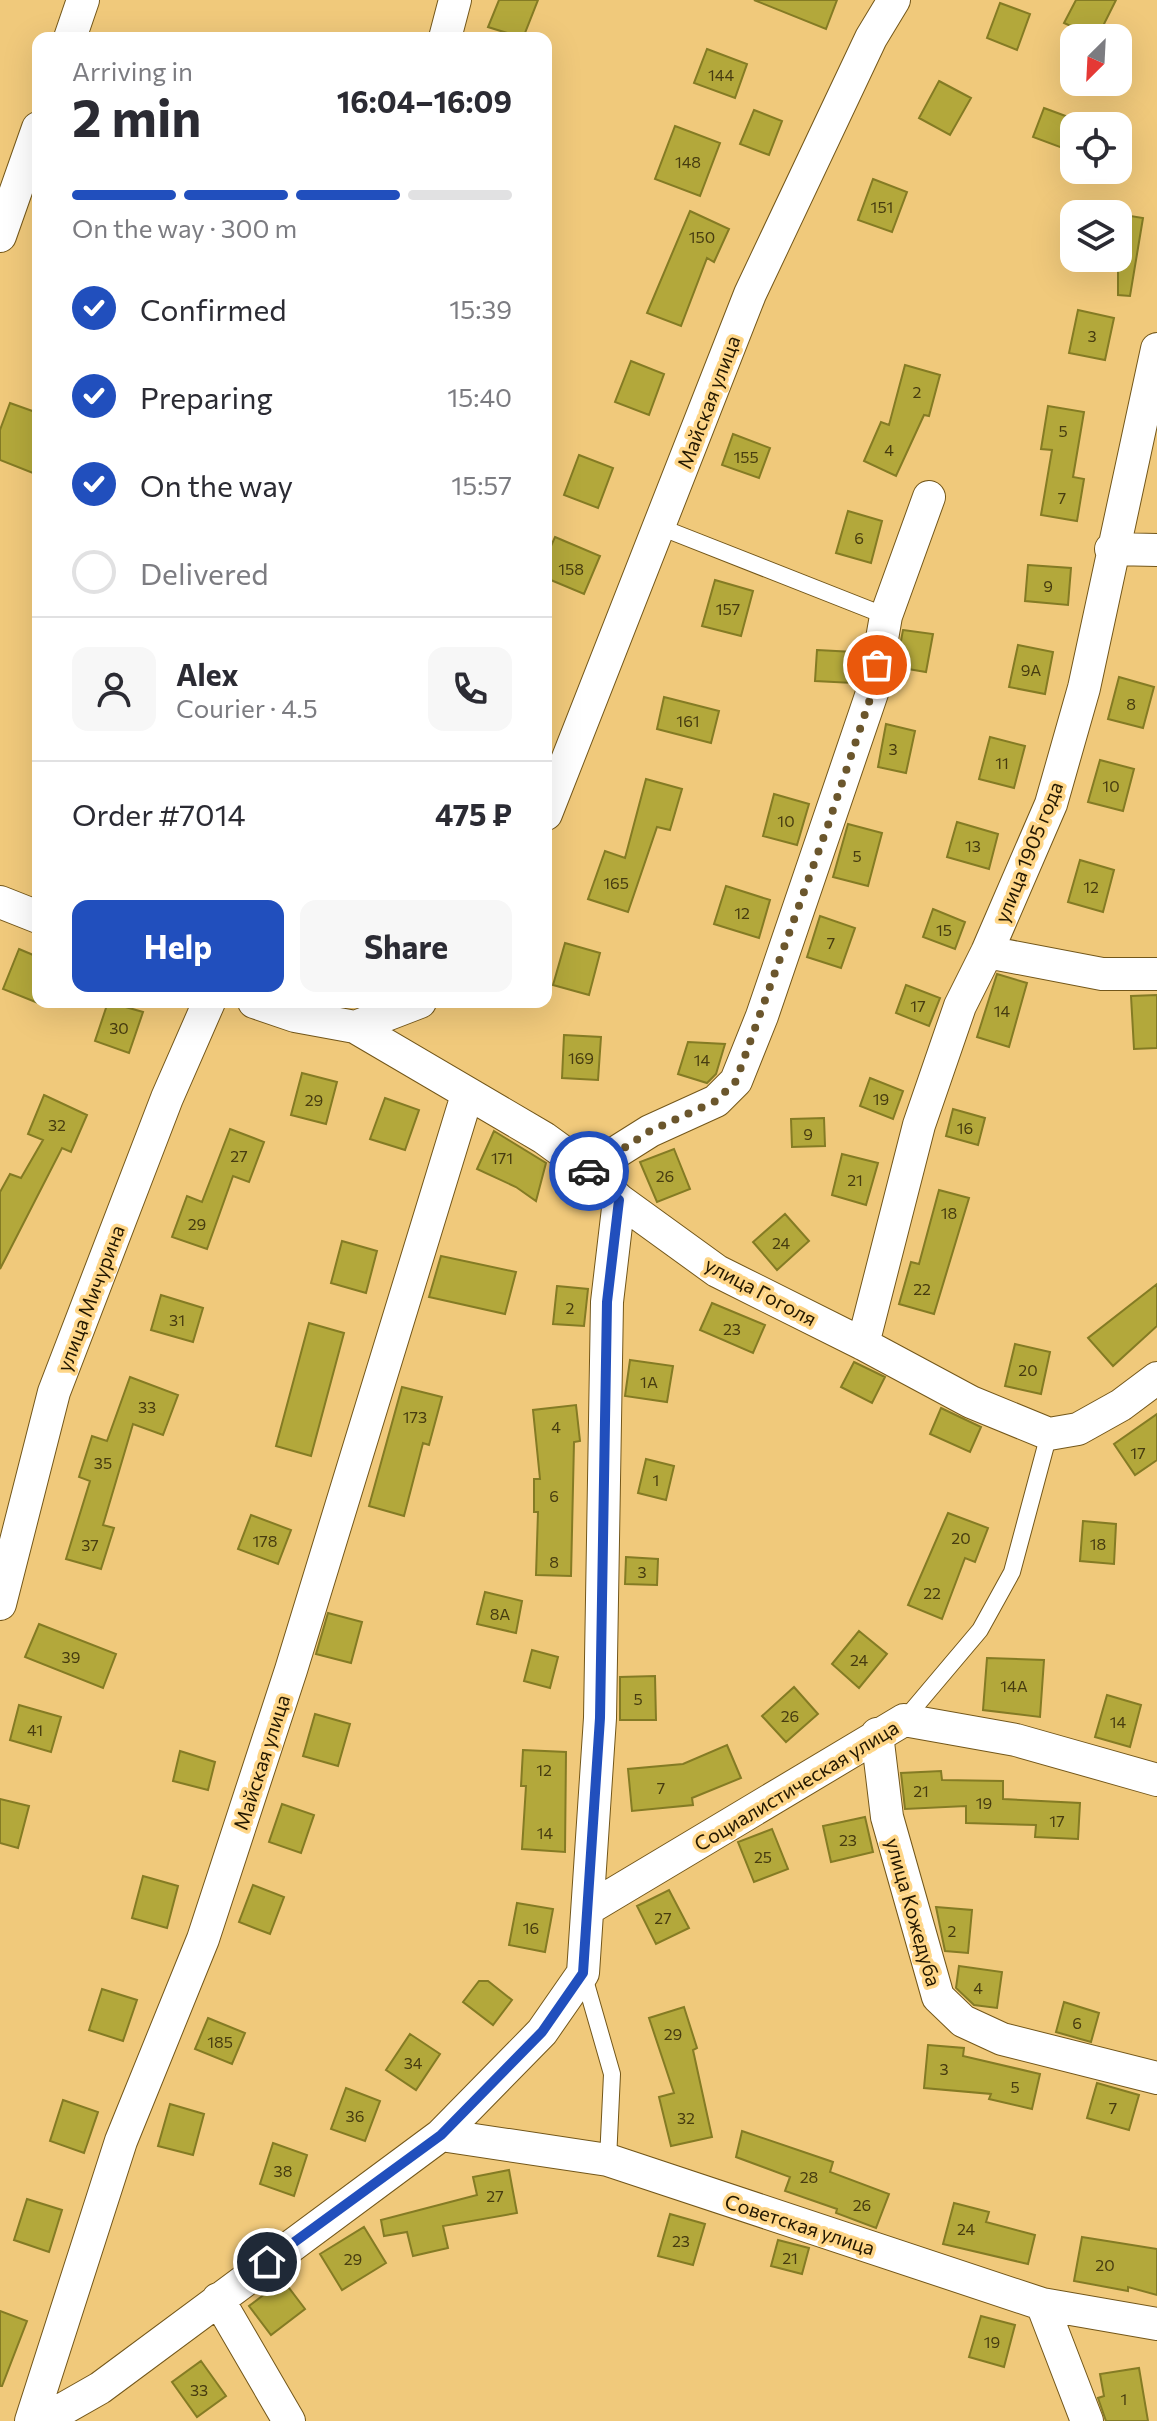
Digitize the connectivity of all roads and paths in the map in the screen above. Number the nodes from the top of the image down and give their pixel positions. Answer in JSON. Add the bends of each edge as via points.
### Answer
{"nodes":[{"id":1,"x":83,"y":0,"type":"edge"},
{"id":2,"x":455,"y":0,"type":"edge"},
{"id":3,"x":894,"y":0,"type":"edge"},
{"id":4,"x":72,"y":32,"type":"edge"},
{"id":5,"x":447,"y":32,"type":"edge"},
{"id":6,"x":32,"y":145,"type":"edge"},
{"id":7,"x":0,"y":236,"type":"edge"},
{"id":8,"x":1157,"y":349,"type":"edge"},
{"id":9,"x":929,"y":497,"type":"dead end"},
{"id":10,"x":660,"y":527,"type":"junction"},
{"id":11,"x":1111,"y":549,"type":"junction"},
{"id":12,"x":1157,"y":550,"type":"edge"},
{"id":13,"x":886,"y":616,"type":"junction"},
{"id":14,"x":552,"y":799,"type":"edge"},
{"id":15,"x":0,"y":902,"type":"edge"},
{"id":16,"x":32,"y":915,"type":"edge"},
{"id":17,"x":987,"y":952,"type":"junction"},
{"id":18,"x":1157,"y":974,"type":"edge"},
{"id":19,"x":206,"y":1008,"type":"edge"},
{"id":20,"x":272,"y":1008,"type":"edge"},
{"id":21,"x":404,"y":1008,"type":"edge"},
{"id":22,"x":355,"y":1027,"type":"junction"},
{"id":23,"x":467,"y":1095,"type":"junction"},
{"id":24,"x":588,"y":1170,"type":"junction"},
{"id":25,"x":619,"y":1200,"type":"junction"},
{"id":26,"x":863,"y":1344,"type":"junction"},
{"id":27,"x":1157,"y":1378,"type":"edge"},
{"id":28,"x":1049,"y":1434,"type":"junction"},
{"id":29,"x":0,"y":1604,"type":"edge"},
{"id":30,"x":890,"y":1727,"type":"junction"},
{"id":31,"x":1157,"y":1780,"type":"edge"},
{"id":32,"x":588,"y":1909,"type":"junction"},
{"id":33,"x":583,"y":1973,"type":"junction"},
{"id":34,"x":1157,"y":2078,"type":"edge"},
{"id":35,"x":441,"y":2135,"type":"junction"},
{"id":36,"x":608,"y":2160,"type":"junction"},
{"id":37,"x":218,"y":2299,"type":"junction"},
{"id":38,"x":1042,"y":2304,"type":"junction"},
{"id":39,"x":1157,"y":2324,"type":"edge"},
{"id":40,"x":31,"y":2421,"type":"edge"},
{"id":41,"x":42,"y":2421,"type":"edge"},
{"id":42,"x":289,"y":2421,"type":"edge"},
{"id":43,"x":1087,"y":2421,"type":"edge"}],
"edges":[{"from":1,"to":4,"type":"street"},
{"from":2,"to":5,"type":"street"},
{"from":3,"to":10,"type":"street","name":"Майская улица","via":[[750,294]]},
{"from":6,"to":7,"type":"street"},
{"from":8,"to":11,"type":"street","name":"улица 1905 года"},
{"from":9,"to":13,"type":"street"},
{"from":10,"to":13,"type":"lane"},
{"from":10,"to":14,"type":"street","name":"Майская улица"},
{"from":11,"to":12,"type":"street"},
{"from":11,"to":17,"type":"street","name":"улица 1905 года","via":[[1084,688],[1051,804]]},
{"from":13,"to":24,"type":"street","via":[[873,690],[736,1081],[716,1101],[650,1131]]},
{"from":15,"to":16,"type":"street"},
{"from":17,"to":18,"type":"street","via":[[1102,974]]},
{"from":17,"to":26,"type":"street","name":"улица 1905 года","via":[[960,1006],[919,1125]]},
{"from":19,"to":29,"type":"street","name":"улица Мичурина","via":[[54,1392]]},
{"from":20,"to":22,"type":"street","name":"улица Гоголя"},
{"from":21,"to":22,"type":"street"},
{"from":22,"to":23,"type":"street","name":"улица Гоголя"},
{"from":23,"to":24,"type":"street","name":"улица Гоголя","via":[[544,1138]]},
{"from":23,"to":40,"type":"street","name":"Майская улица","via":[[203,1939],[121,2141]]},
{"from":24,"to":25,"type":"street","name":"улица Гоголя"},
{"from":25,"to":26,"type":"street","name":"улица Гоголя","via":[[717,1271]]},
{"from":25,"to":32,"type":"street","via":[[607,1302],[600,1718]]},
{"from":26,"to":28,"type":"street","name":"улица Гоголя","via":[[971,1402]]},
{"from":27,"to":28,"type":"street","via":[[1078,1429]]},
{"from":28,"to":30,"type":"lane","via":[[1012,1572],[980,1630]]},
{"from":30,"to":31,"type":"street","name":"Социалистическая улица","via":[[1016,1740]]},
{"from":30,"to":32,"type":"street","name":"Социалистическая улица"},
{"from":30,"to":34,"type":"street","name":"улица Кожедуба","via":[[887,1817],[938,1997],[963,2021],[1002,2039]]},
{"from":32,"to":33,"type":"street"},
{"from":33,"to":35,"type":"street","via":[[542,2032]]},
{"from":33,"to":36,"type":"lane","via":[[612,2074]]},
{"from":35,"to":36,"type":"street","name":"Советская улица"},
{"from":35,"to":37,"type":"street"},
{"from":36,"to":38,"type":"street","name":"Советская улица"},
{"from":37,"to":41,"type":"street","via":[[100,2388]]},
{"from":37,"to":42,"type":"street"},
{"from":38,"to":39,"type":"street","name":"Советская улица"},
{"from":38,"to":43,"type":"street"}]}
